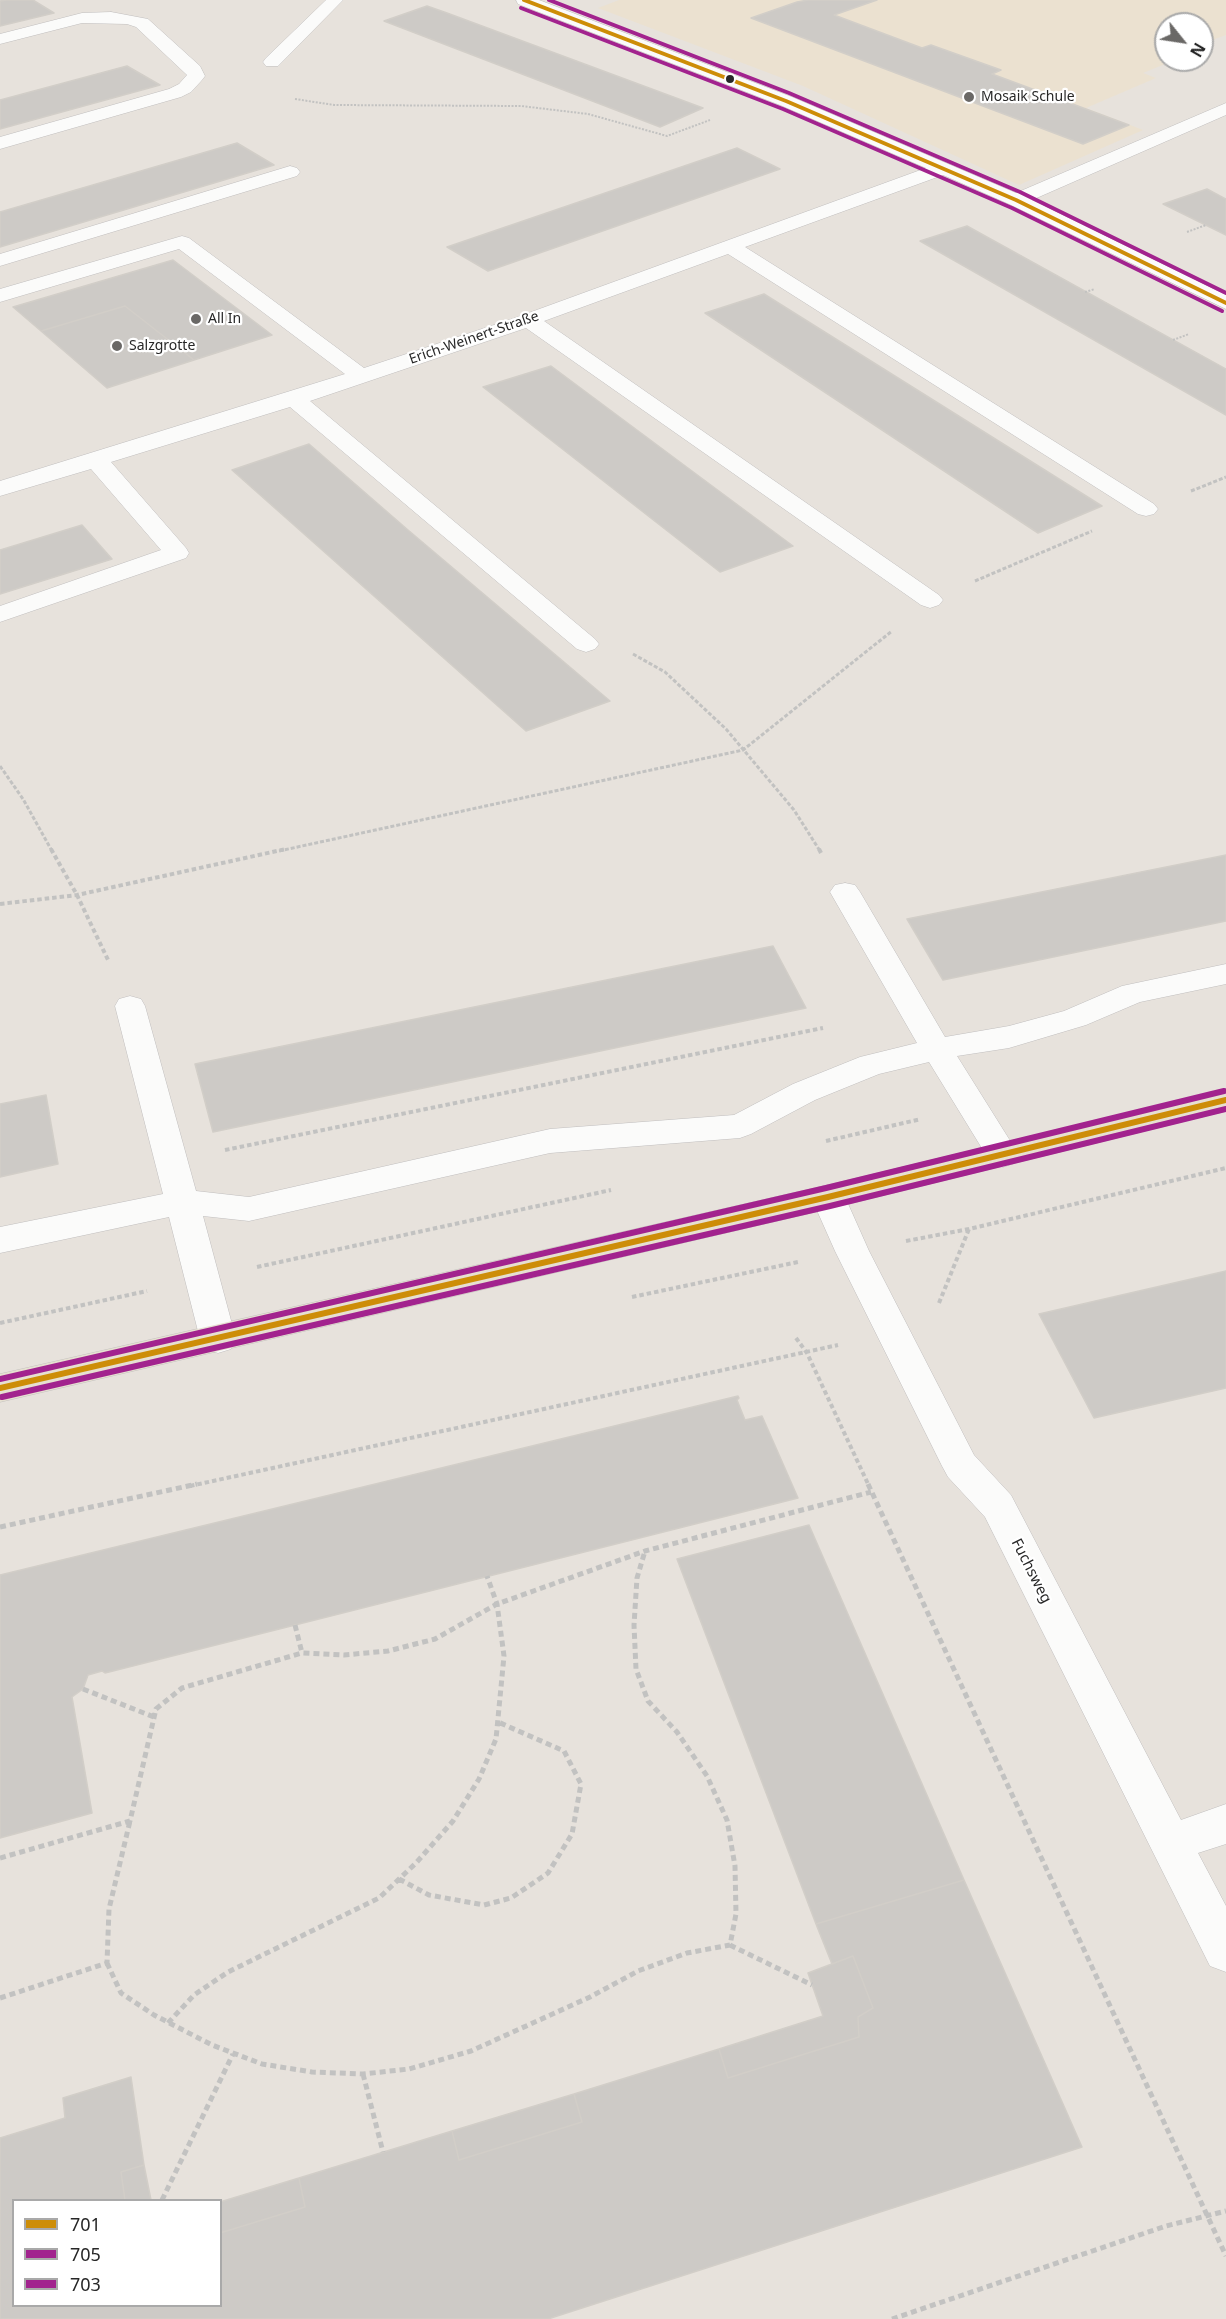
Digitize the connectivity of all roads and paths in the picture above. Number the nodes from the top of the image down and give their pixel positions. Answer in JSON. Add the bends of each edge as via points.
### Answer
{"nodes":[{"id":1,"x":335,"y":0,"type":"edge"},
{"id":2,"x":533,"y":1,"type":"edge"},
{"id":3,"x":0,"y":39,"type":"edge"},
{"id":4,"x":272,"y":62,"type":"dead end"},
{"id":5,"x":772,"y":96,"type":"junction"},
{"id":6,"x":292,"y":98,"type":"dead end"},
{"id":7,"x":1226,"y":108,"type":"edge"},
{"id":8,"x":0,"y":143,"type":"edge"},
{"id":9,"x":942,"y":169,"type":"junction"},
{"id":10,"x":290,"y":172,"type":"dead end"},
{"id":11,"x":1016,"y":200,"type":"junction"},
{"id":12,"x":729,"y":246,"type":"junction"},
{"id":13,"x":0,"y":260,"type":"edge"},
{"id":14,"x":0,"y":296,"type":"edge"},
{"id":15,"x":1226,"y":303,"type":"edge"},
{"id":16,"x":529,"y":320,"type":"junction"},
{"id":17,"x":362,"y":376,"type":"junction"},
{"id":18,"x":294,"y":399,"type":"junction"},
{"id":19,"x":97,"y":461,"type":"junction"},
{"id":20,"x":1226,"y":477,"type":"edge"},
{"id":21,"x":2,"y":485,"type":"edge"},
{"id":22,"x":1146,"y":509,"type":"junction"},
{"id":23,"x":930,"y":600,"type":"junction"},
{"id":24,"x":0,"y":614,"type":"edge"},
{"id":25,"x":586,"y":644,"type":"joint"},
{"id":26,"x":743,"y":750,"type":"junction"},
{"id":27,"x":0,"y":766,"type":"edge"},
{"id":28,"x":845,"y":892,"type":"joint"},
{"id":29,"x":77,"y":895,"type":"junction"},
{"id":30,"x":0,"y":904,"type":"edge"},
{"id":31,"x":1226,"y":974,"type":"edge"},
{"id":32,"x":130,"y":1006,"type":"joint"},
{"id":33,"x":912,"y":1010,"type":"junction"},
{"id":34,"x":937,"y":1049,"type":"junction"},
{"id":35,"x":1226,"y":1100,"type":"edge"},
{"id":36,"x":1004,"y":1155,"type":"junction"},
{"id":37,"x":171,"y":1161,"type":"junction"},
{"id":38,"x":1226,"y":1168,"type":"edge"},
{"id":39,"x":828,"y":1197,"type":"junction"},
{"id":40,"x":182,"y":1202,"type":"junction"},
{"id":41,"x":0,"y":1240,"type":"edge"},
{"id":42,"x":892,"y":1330,"type":"junction"},
{"id":43,"x":796,"y":1338,"type":"dead end"},
{"id":44,"x":218,"y":1339,"type":"junction"},
{"id":45,"x":807,"y":1353,"type":"junction"},
{"id":46,"x":0,"y":1388,"type":"edge"},
{"id":47,"x":871,"y":1492,"type":"junction"},
{"id":48,"x":0,"y":1527,"type":"edge"},
{"id":49,"x":645,"y":1551,"type":"junction"},
{"id":50,"x":487,"y":1576,"type":"dead end"},
{"id":51,"x":497,"y":1604,"type":"junction"},
{"id":52,"x":295,"y":1625,"type":"dead end"},
{"id":53,"x":302,"y":1653,"type":"junction"},
{"id":54,"x":82,"y":1689,"type":"dead end"},
{"id":55,"x":154,"y":1717,"type":"junction"},
{"id":56,"x":498,"y":1722,"type":"junction"},
{"id":57,"x":130,"y":1821,"type":"junction"},
{"id":58,"x":1226,"y":1824,"type":"edge"},
{"id":59,"x":1171,"y":1843,"type":"junction"},
{"id":60,"x":0,"y":1858,"type":"edge"},
{"id":61,"x":399,"y":1879,"type":"junction"},
{"id":62,"x":729,"y":1945,"type":"junction"},
{"id":63,"x":1226,"y":1951,"type":"edge"},
{"id":64,"x":107,"y":1963,"type":"junction"},
{"id":65,"x":812,"y":1985,"type":"dead end"},
{"id":66,"x":0,"y":1998,"type":"edge"},
{"id":67,"x":168,"y":2023,"type":"junction"},
{"id":68,"x":233,"y":2054,"type":"junction"},
{"id":69,"x":363,"y":2074,"type":"junction"},
{"id":70,"x":383,"y":2152,"type":"dead end"},
{"id":71,"x":162,"y":2199,"type":"edge"},
{"id":72,"x":1226,"y":2211,"type":"edge"},
{"id":73,"x":1207,"y":2216,"type":"junction"},
{"id":74,"x":1226,"y":2256,"type":"edge"},
{"id":75,"x":892,"y":2319,"type":"edge"}],
"edges":[{"from":1,"to":4,"type":"street"},
{"from":2,"to":5,"type":"street"},
{"from":3,"to":8,"type":"street","via":[[82,18],[128,19],[142,23],[196,76],[175,93]]},
{"from":5,"to":6,"type":"path","via":[[667,136],[588,114],[521,106],[334,105]]},
{"from":5,"to":9,"type":"street"},
{"from":7,"to":11,"type":"street"},
{"from":9,"to":11,"type":"street"},
{"from":9,"to":12,"type":"street","name":"Erich-Weinert-Straße"},
{"from":10,"to":13,"type":"street"},
{"from":11,"to":15,"type":"street"},
{"from":12,"to":16,"type":"street","name":"Erich-Weinert-Straße"},
{"from":12,"to":22,"type":"street"},
{"from":14,"to":17,"type":"street","via":[[182,243]]},
{"from":16,"to":17,"type":"street","name":"Erich-Weinert-Straße"},
{"from":16,"to":23,"type":"street"},
{"from":17,"to":18,"type":"street","name":"Erich-Weinert-Straße"},
{"from":18,"to":19,"type":"street","name":"Erich-Weinert-Straße"},
{"from":18,"to":25,"type":"street"},
{"from":19,"to":21,"type":"street","name":"Erich-Weinert-Straße"},
{"from":19,"to":24,"type":"street","via":[[177,553]]},
{"from":20,"to":22,"type":"path"},
{"from":22,"to":23,"type":"path"},
{"from":23,"to":26,"type":"path"},
{"from":25,"to":26,"type":"path","via":[[621,648],[665,672]]},
{"from":26,"to":28,"type":"path","via":[[794,810]]},
{"from":26,"to":29,"type":"path"},
{"from":27,"to":29,"type":"path"},
{"from":28,"to":33,"type":"street"},
{"from":29,"to":30,"type":"path"},
{"from":29,"to":32,"type":"path"},
{"from":31,"to":34,"type":"street","via":[[1133,993],[1074,1018],[1008,1037]]},
{"from":32,"to":37,"type":"street"},
{"from":33,"to":34,"type":"street"},
{"from":33,"to":37,"type":"path"},
{"from":34,"to":36,"type":"street"},
{"from":34,"to":40,"type":"street","via":[[862,1069],[804,1092],[740,1126],[550,1141],[249,1209]]},
{"from":35,"to":36,"type":"main road"},
{"from":36,"to":39,"type":"main road"},
{"from":37,"to":40,"type":"street"},
{"from":38,"to":42,"type":"path","via":[[969,1228],[935,1312]]},
{"from":39,"to":42,"type":"street","name":"Fuchsweg"},
{"from":39,"to":44,"type":"main road"},
{"from":40,"to":41,"type":"street"},
{"from":40,"to":44,"type":"street"},
{"from":42,"to":45,"type":"path"},
{"from":42,"to":59,"type":"street","name":"Fuchsweg","via":[[961,1466],[998,1506]]},
{"from":43,"to":45,"type":"path"},
{"from":44,"to":46,"type":"main road"},
{"from":45,"to":47,"type":"path"},
{"from":45,"to":48,"type":"path"},
{"from":47,"to":49,"type":"path"},
{"from":47,"to":73,"type":"path"},
{"from":49,"to":51,"type":"path"},
{"from":49,"to":62,"type":"path","via":[[637,1578],[636,1669],[648,1701],[677,1732],[707,1776],[727,1820],[735,1866],[736,1914]]},
{"from":50,"to":51,"type":"path"},
{"from":51,"to":53,"type":"path","via":[[435,1639],[388,1651]]},
{"from":51,"to":56,"type":"path","via":[[504,1656]]},
{"from":52,"to":53,"type":"path"},
{"from":53,"to":55,"type":"path","via":[[182,1688],[156,1709]]},
{"from":54,"to":55,"type":"path"},
{"from":55,"to":57,"type":"path"},
{"from":56,"to":61,"type":"path","via":[[496,1739],[453,1821]]},
{"from":56,"to":61,"type":"path","via":[[564,1751],[581,1784],[572,1834],[549,1873],[511,1898],[484,1905],[429,1895]]},
{"from":57,"to":60,"type":"path"},
{"from":57,"to":64,"type":"path","via":[[109,1909]]},
{"from":58,"to":59,"type":"street"},
{"from":59,"to":63,"type":"street","name":"Fuchsweg"},
{"from":61,"to":67,"type":"path","via":[[379,1898],[228,1972],[194,1995]]},
{"from":62,"to":65,"type":"path"},
{"from":62,"to":69,"type":"path","via":[[687,1953],[638,1971],[471,2051],[409,2069]]},
{"from":64,"to":66,"type":"path"},
{"from":64,"to":67,"type":"path","via":[[121,1993]]},
{"from":67,"to":68,"type":"path"},
{"from":68,"to":69,"type":"path","via":[[262,2064],[312,2072]]},
{"from":68,"to":71,"type":"path"},
{"from":69,"to":70,"type":"path"},
{"from":72,"to":73,"type":"path"},
{"from":73,"to":74,"type":"path"},
{"from":73,"to":75,"type":"path","via":[[1166,2226]]}]}
